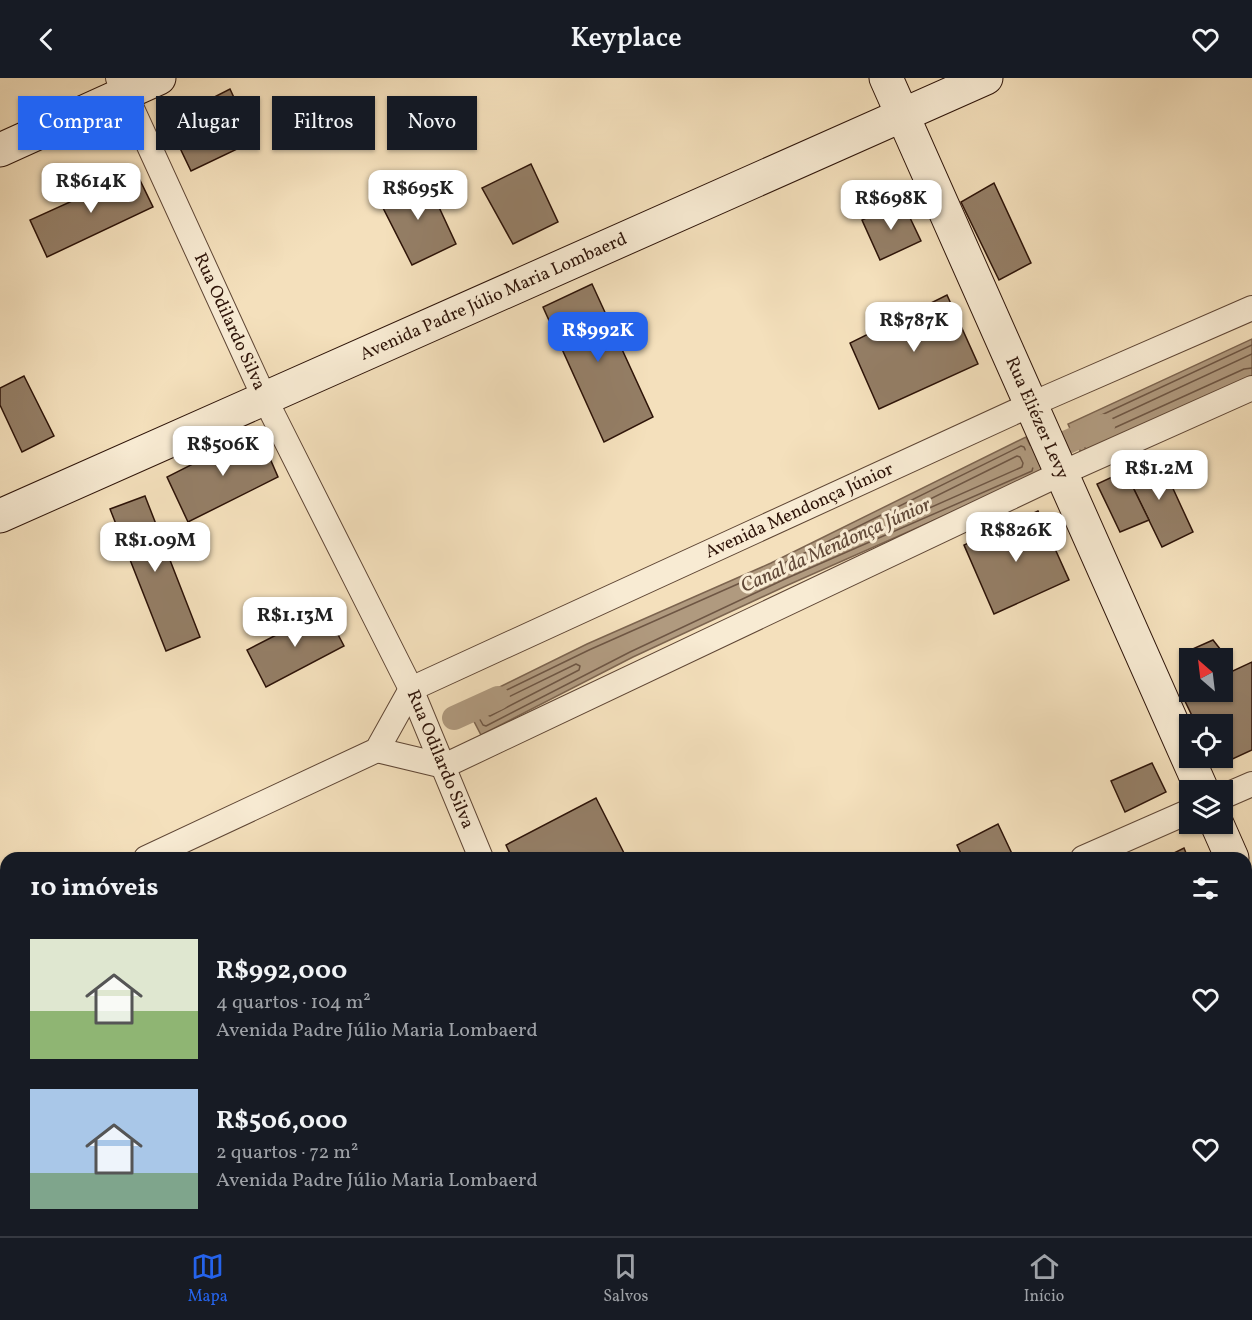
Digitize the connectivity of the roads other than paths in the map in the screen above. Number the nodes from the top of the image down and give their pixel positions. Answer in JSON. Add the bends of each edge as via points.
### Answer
{"nodes":[{"id":1,"x":159,"y":78,"type":"edge"},
{"id":2,"x":886,"y":78,"type":"edge"},
{"id":3,"x":986,"y":78,"type":"edge"},
{"id":4,"x":121,"y":86,"type":"edge"},
{"id":5,"x":904,"y":116,"type":"junction"},
{"id":6,"x":0,"y":150,"type":"edge"},
{"id":7,"x":1252,"y":308,"type":"edge"},
{"id":8,"x":1252,"y":388,"type":"edge"},
{"id":9,"x":264,"y":397,"type":"junction"},
{"id":10,"x":1037,"y":416,"type":"junction"},
{"id":11,"x":1060,"y":468,"type":"junction"},
{"id":12,"x":0,"y":516,"type":"edge"},
{"id":13,"x":411,"y":689,"type":"junction"},
{"id":14,"x":377,"y":750,"type":"junction"},
{"id":15,"x":444,"y":766,"type":"junction"},
{"id":16,"x":1198,"y":780,"type":"edge"},
{"id":17,"x":1252,"y":783,"type":"edge"},
{"id":18,"x":1233,"y":791,"type":"edge"},
{"id":19,"x":1179,"y":816,"type":"edge"},
{"id":20,"x":1221,"y":834,"type":"edge"},
{"id":21,"x":159,"y":852,"type":"edge"},
{"id":22,"x":479,"y":852,"type":"edge"},
{"id":23,"x":1097,"y":852,"type":"edge"},
{"id":24,"x":1229,"y":852,"type":"edge"}],
"edges":[{"from":1,"to":4,"type":"main road"},
{"from":2,"to":5,"type":"main road","name":"Rua Eliézer Levy"},
{"from":3,"to":5,"type":"main road","name":"Avenida Padre Júlio Maria Lombaerd"},
{"from":4,"to":6,"type":"main road"},
{"from":4,"to":9,"type":"street","name":"Rua Odilardo Silva"},
{"from":5,"to":9,"type":"main road","name":"Avenida Padre Júlio Maria Lombaerd"},
{"from":5,"to":10,"type":"main road","name":"Rua Eliézer Levy"},
{"from":7,"to":10,"type":"street","name":"Avenida Mendonça Júnior"},
{"from":8,"to":11,"type":"street"},
{"from":9,"to":12,"type":"main road","name":"Avenida Padre Júlio Maria Lombaerd"},
{"from":9,"to":13,"type":"street","name":"Rua Odilardo Silva"},
{"from":10,"to":11,"type":"main road","name":"Rua Eliézer Levy"},
{"from":10,"to":13,"type":"street","name":"Avenida Mendonça Júnior"},
{"from":11,"to":15,"type":"street"},
{"from":11,"to":16,"type":"main road","name":"Rua Eliézer Levy"},
{"from":13,"to":14,"type":"street"},
{"from":13,"to":15,"type":"street","name":"Rua Odilardo Silva"},
{"from":14,"to":15,"type":"street"},
{"from":14,"to":21,"type":"street"},
{"from":15,"to":22,"type":"street","name":"Rua Odilardo Silva"},
{"from":17,"to":18,"type":"street"},
{"from":19,"to":23,"type":"street"},
{"from":20,"to":24,"type":"main road"}]}
